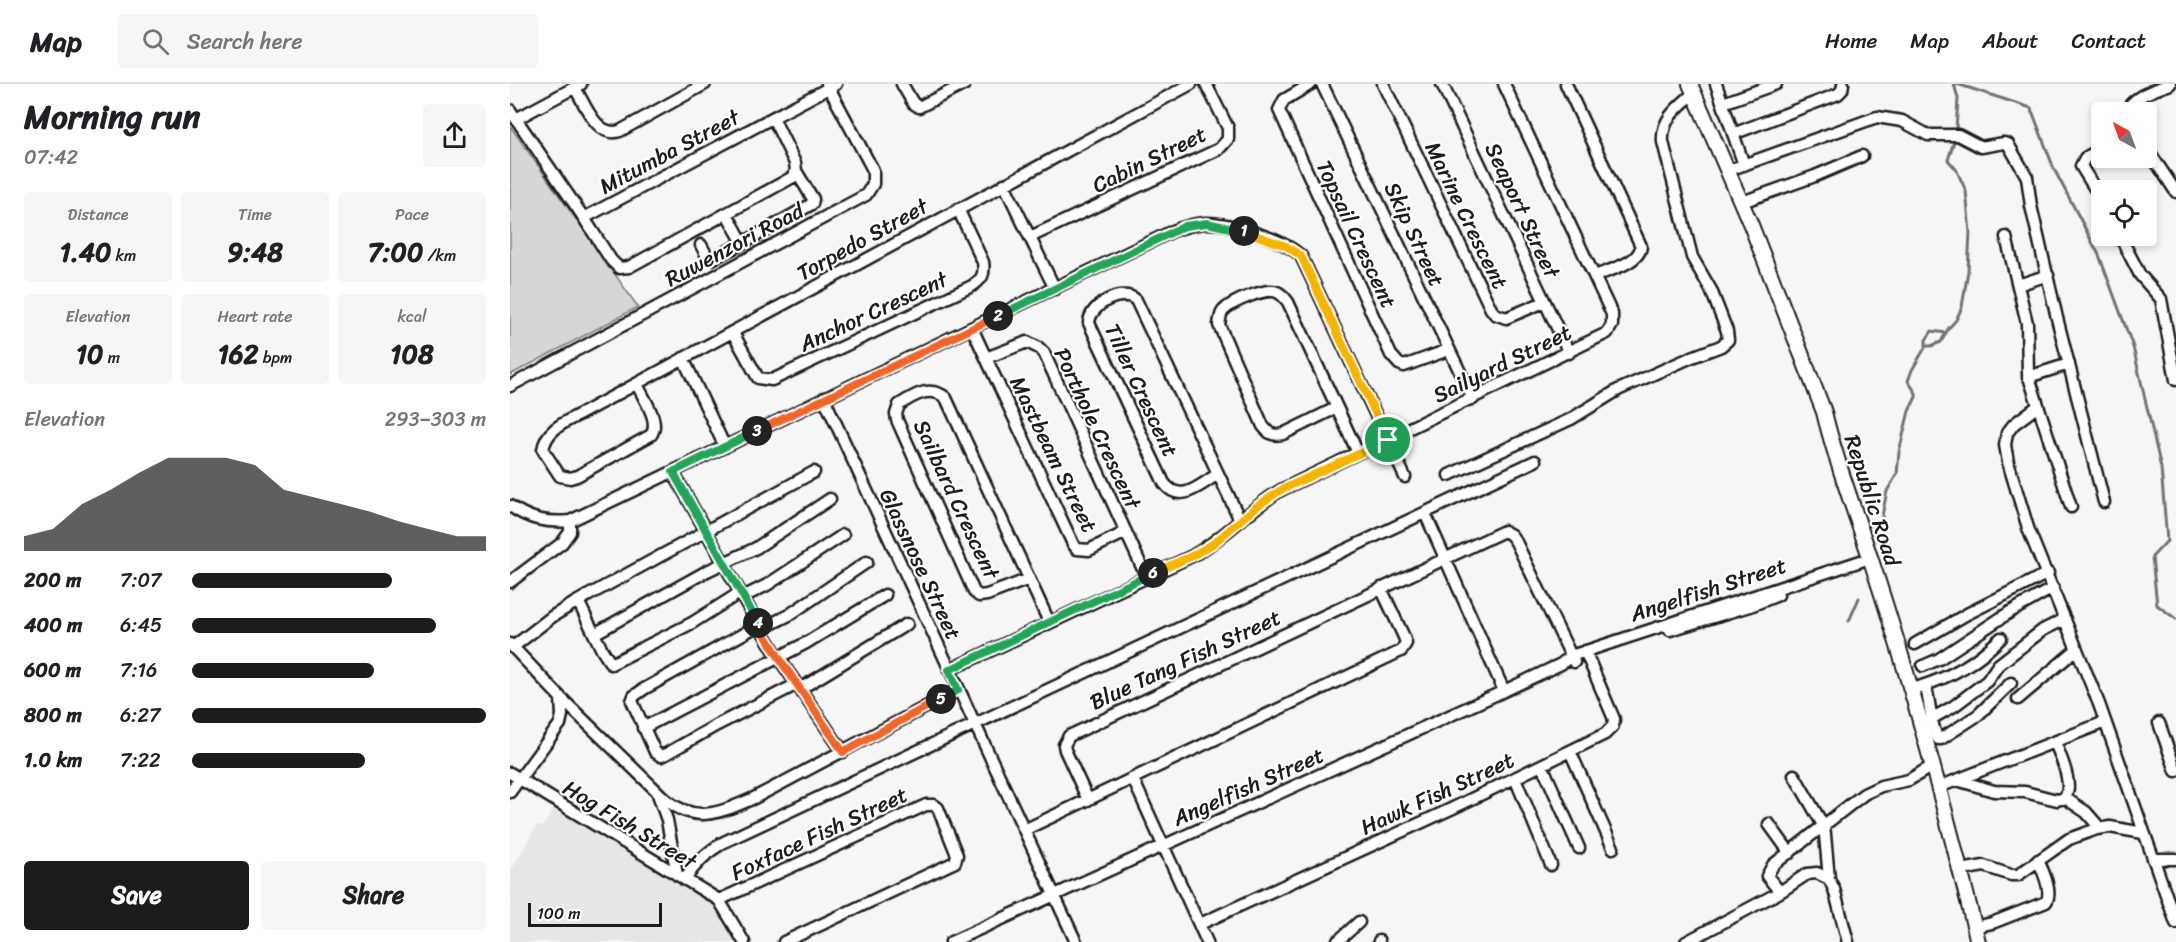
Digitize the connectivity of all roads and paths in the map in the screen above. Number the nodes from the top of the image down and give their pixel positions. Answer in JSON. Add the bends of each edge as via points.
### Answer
{"nodes":[{"id":1,"x":705,"y":84,"type":"edge"},
{"id":2,"x":902,"y":84,"type":"edge"},
{"id":3,"x":965,"y":84,"type":"edge"},
{"id":4,"x":1191,"y":84,"type":"edge"},
{"id":5,"x":1206,"y":84,"type":"edge"},
{"id":6,"x":1311,"y":84,"type":"edge"},
{"id":7,"x":1322,"y":84,"type":"edge"},
{"id":8,"x":1383,"y":84,"type":"edge"},
{"id":9,"x":1442,"y":84,"type":"edge"},
{"id":10,"x":1566,"y":84,"type":"edge"},
{"id":11,"x":1716,"y":84,"type":"edge"},
{"id":12,"x":1776,"y":84,"type":"edge"},
{"id":13,"x":1843,"y":84,"type":"edge"},
{"id":14,"x":2170,"y":84,"type":"edge"},
{"id":15,"x":831,"y":85,"type":"edge"},
{"id":16,"x":1508,"y":85,"type":"edge"},
{"id":17,"x":578,"y":86,"type":"edge"},
{"id":18,"x":1692,"y":88,"type":"edge"},
{"id":19,"x":2135,"y":102,"type":"edge"},
{"id":20,"x":1723,"y":103,"type":"junction"},
{"id":21,"x":513,"y":114,"type":"edge"},
{"id":22,"x":773,"y":118,"type":"junction"},
{"id":23,"x":1734,"y":134,"type":"junction"},
{"id":24,"x":2091,"y":154,"type":"edge"},
{"id":25,"x":1862,"y":156,"type":"dead end"},
{"id":26,"x":2157,"y":164,"type":"edge"},
{"id":27,"x":1744,"y":165,"type":"junction"},
{"id":28,"x":1729,"y":170,"type":"junction"},
{"id":29,"x":796,"y":171,"type":"junction"},
{"id":30,"x":2091,"y":182,"type":"edge"},
{"id":31,"x":1004,"y":184,"type":"junction"},
{"id":32,"x":2176,"y":192,"type":"edge"},
{"id":33,"x":1742,"y":202,"type":"junction"},
{"id":34,"x":958,"y":209,"type":"junction"},
{"id":35,"x":727,"y":214,"type":"junction"},
{"id":36,"x":584,"y":218,"type":"junction"},
{"id":37,"x":1030,"y":237,"type":"junction"},
{"id":38,"x":2006,"y":237,"type":"dead end"},
{"id":39,"x":743,"y":243,"type":"junction"},
{"id":40,"x":701,"y":245,"type":"dead end"},
{"id":41,"x":2125,"y":246,"type":"edge"},
{"id":42,"x":2048,"y":275,"type":"junction"},
{"id":43,"x":1595,"y":276,"type":"junction"},
{"id":44,"x":2018,"y":285,"type":"junction"},
{"id":45,"x":1055,"y":289,"type":"junction"},
{"id":46,"x":1544,"y":302,"type":"junction"},
{"id":47,"x":972,"y":328,"type":"junction"},
{"id":48,"x":733,"y":333,"type":"junction"},
{"id":49,"x":1448,"y":350,"type":"junction"},
{"id":50,"x":1569,"y":353,"type":"junction"},
{"id":51,"x":683,"y":358,"type":"junction"},
{"id":52,"x":986,"y":358,"type":"junction"},
{"id":53,"x":2069,"y":364,"type":"junction"},
{"id":54,"x":2028,"y":377,"type":"junction"},
{"id":55,"x":2176,"y":380,"type":"edge"},
{"id":56,"x":637,"y":384,"type":"junction"},
{"id":57,"x":510,"y":386,"type":"edge"},
{"id":58,"x":824,"y":398,"type":"junction"},
{"id":59,"x":1473,"y":399,"type":"junction"},
{"id":60,"x":2038,"y":405,"type":"junction"},
{"id":61,"x":1336,"y":408,"type":"junction"},
{"id":62,"x":1388,"y":440,"type":"junction"},
{"id":63,"x":725,"y":447,"type":"junction"},
{"id":64,"x":1358,"y":453,"type":"junction"},
{"id":65,"x":1535,"y":461,"type":"dead end"},
{"id":66,"x":673,"y":472,"type":"junction"},
{"id":67,"x":814,"y":472,"type":"dead end"},
{"id":68,"x":1218,"y":474,"type":"junction"},
{"id":69,"x":1449,"y":475,"type":"dead end"},
{"id":70,"x":1405,"y":477,"type":"dead end"},
{"id":71,"x":830,"y":499,"type":"dead end"},
{"id":72,"x":2104,"y":502,"type":"dead end"},
{"id":73,"x":510,"y":506,"type":"edge"},
{"id":74,"x":2071,"y":507,"type":"dead end"},
{"id":75,"x":1425,"y":513,"type":"junction"},
{"id":76,"x":1240,"y":520,"type":"junction"},
{"id":77,"x":570,"y":521,"type":"junction"},
{"id":78,"x":707,"y":532,"type":"junction"},
{"id":79,"x":1126,"y":532,"type":"junction"},
{"id":80,"x":843,"y":535,"type":"dead end"},
{"id":81,"x":1446,"y":557,"type":"junction"},
{"id":82,"x":1871,"y":560,"type":"junction"},
{"id":83,"x":867,"y":562,"type":"dead end"},
{"id":84,"x":724,"y":563,"type":"junction"},
{"id":85,"x":2048,"y":573,"type":"junction"},
{"id":86,"x":1146,"y":576,"type":"junction"},
{"id":87,"x":1029,"y":579,"type":"junction"},
{"id":88,"x":510,"y":582,"type":"edge"},
{"id":89,"x":1381,"y":588,"type":"junction"},
{"id":90,"x":2053,"y":588,"type":"junction"},
{"id":91,"x":742,"y":595,"type":"junction"},
{"id":92,"x":885,"y":595,"type":"dead end"},
{"id":93,"x":578,"y":601,"type":"junction"},
{"id":94,"x":2065,"y":619,"type":"junction"},
{"id":95,"x":1049,"y":622,"type":"junction"},
{"id":96,"x":907,"y":624,"type":"dead end"},
{"id":97,"x":760,"y":627,"type":"junction"},
{"id":98,"x":594,"y":634,"type":"junction"},
{"id":99,"x":2001,"y":638,"type":"dead end"},
{"id":100,"x":1915,"y":644,"type":"dead end"},
{"id":101,"x":511,"y":646,"type":"edge"},
{"id":102,"x":2077,"y":649,"type":"junction"},
{"id":103,"x":1586,"y":654,"type":"junction"},
{"id":104,"x":778,"y":657,"type":"junction"},
{"id":105,"x":1572,"y":659,"type":"junction"},
{"id":106,"x":1923,"y":666,"type":"dead end"},
{"id":107,"x":949,"y":670,"type":"junction"},
{"id":108,"x":2011,"y":683,"type":"dead end"},
{"id":109,"x":1925,"y":685,"type":"junction"},
{"id":110,"x":799,"y":687,"type":"junction"},
{"id":111,"x":1910,"y":689,"type":"junction"},
{"id":112,"x":958,"y":690,"type":"junction"},
{"id":113,"x":1504,"y":691,"type":"junction"},
{"id":114,"x":561,"y":698,"type":"junction"},
{"id":115,"x":2018,"y":699,"type":"dead end"},
{"id":116,"x":1931,"y":719,"type":"junction"},
{"id":117,"x":2105,"y":722,"type":"junction"},
{"id":118,"x":975,"y":723,"type":"junction"},
{"id":119,"x":2159,"y":723,"type":"dead end"},
{"id":120,"x":643,"y":728,"type":"junction"},
{"id":121,"x":2055,"y":742,"type":"junction"},
{"id":122,"x":843,"y":752,"type":"junction"},
{"id":123,"x":1570,"y":752,"type":"junction"},
{"id":124,"x":1542,"y":765,"type":"junction"},
{"id":125,"x":1932,"y":766,"type":"junction"},
{"id":126,"x":2176,"y":771,"type":"edge"},
{"id":127,"x":1794,"y":775,"type":"dead end"},
{"id":128,"x":514,"y":776,"type":"edge"},
{"id":129,"x":1515,"y":778,"type":"junction"},
{"id":130,"x":1133,"y":779,"type":"junction"},
{"id":131,"x":1957,"y":780,"type":"junction"},
{"id":132,"x":1939,"y":787,"type":"junction"},
{"id":133,"x":510,"y":792,"type":"edge"},
{"id":134,"x":658,"y":792,"type":"junction"},
{"id":135,"x":2065,"y":798,"type":"junction"},
{"id":136,"x":1088,"y":800,"type":"junction"},
{"id":137,"x":1769,"y":824,"type":"dead end"},
{"id":138,"x":1824,"y":825,"type":"junction"},
{"id":139,"x":2100,"y":828,"type":"junction"},
{"id":140,"x":1024,"y":830,"type":"junction"},
{"id":141,"x":2144,"y":833,"type":"junction"},
{"id":142,"x":1164,"y":845,"type":"junction"},
{"id":143,"x":1579,"y":848,"type":"dead end"},
{"id":144,"x":1613,"y":848,"type":"dead end"},
{"id":145,"x":1790,"y":853,"type":"junction"},
{"id":146,"x":2153,"y":859,"type":"junction"},
{"id":147,"x":2038,"y":860,"type":"junction"},
{"id":148,"x":2176,"y":860,"type":"edge"},
{"id":149,"x":1551,"y":866,"type":"dead end"},
{"id":150,"x":1961,"y":870,"type":"junction"},
{"id":151,"x":681,"y":878,"type":"junction"},
{"id":152,"x":1829,"y":879,"type":"junction"},
{"id":153,"x":1780,"y":892,"type":"junction"},
{"id":154,"x":1054,"y":895,"type":"junction"},
{"id":155,"x":719,"y":900,"type":"junction"},
{"id":156,"x":1359,"y":922,"type":"dead end"},
{"id":157,"x":2176,"y":923,"type":"edge"},
{"id":158,"x":1200,"y":924,"type":"junction"},
{"id":159,"x":1975,"y":927,"type":"junction"},
{"id":160,"x":744,"y":942,"type":"edge"},
{"id":161,"x":784,"y":942,"type":"edge"},
{"id":162,"x":951,"y":942,"type":"edge"},
{"id":163,"x":1076,"y":942,"type":"edge"},
{"id":164,"x":1208,"y":942,"type":"edge"},
{"id":165,"x":1337,"y":942,"type":"edge"},
{"id":166,"x":1686,"y":942,"type":"edge"},
{"id":167,"x":1848,"y":942,"type":"edge"},
{"id":168,"x":1978,"y":942,"type":"edge"}],
"edges":[{"from":1,"to":17,"type":"street","via":[[613,133],[600,128]]},
{"from":2,"to":3,"type":"street","via":[[913,103],[920,107]]},
{"from":4,"to":31,"type":"street","name":"Torpedo Street"},
{"from":5,"to":37,"type":"street","name":"Cabin Street","via":[[1228,128],[1228,139],[1219,149]]},
{"from":6,"to":49,"type":"street","name":"Topsail Crescent","via":[[1284,100],[1279,110],[1391,355],[1404,366]]},
{"from":7,"to":49,"type":"street","name":"Skip Street"},
{"from":8,"to":46,"type":"street","name":"Marine Crescent","via":[[1491,309],[1506,318]]},
{"from":9,"to":46,"type":"street","name":"Seaport Street"},
{"from":10,"to":43,"type":"street","via":[[1641,246],[1635,258]]},
{"from":11,"to":20,"type":"street"},
{"from":12,"to":20,"type":"street"},
{"from":13,"to":23,"type":"street","via":[[1838,94]]},
{"from":14,"to":19,"type":"street"},
{"from":15,"to":22,"type":"street","name":"Mitumba Street"},
{"from":15,"to":57,"type":"street","name":"Ruwenzori Road","via":[[873,170],[873,184],[866,195]]},
{"from":16,"to":43,"type":"street","name":"Sailyard Street"},
{"from":17,"to":21,"type":"street"},
{"from":18,"to":28,"type":"street","name":"Republic Road"},
{"from":18,"to":69,"type":"street","via":[[1669,117],[1662,133],[1663,142],[1692,257],[1711,290],[1728,340]]},
{"from":20,"to":23,"type":"street"},
{"from":21,"to":36,"type":"street"},
{"from":22,"to":29,"type":"street"},
{"from":22,"to":36,"type":"street","name":"Mitumba Street"},
{"from":23,"to":27,"type":"street"},
{"from":24,"to":30,"type":"street","via":[[2081,166]]},
{"from":25,"to":33,"type":"street"},
{"from":26,"to":32,"type":"street"},
{"from":27,"to":28,"type":"street"},
{"from":27,"to":42,"type":"street","via":[[1877,117],[1902,121],[1928,135],[1958,135],[1981,147],[2007,143],[2027,177]]},
{"from":28,"to":33,"type":"street","name":"Republic Road"},
{"from":29,"to":35,"type":"street","via":[[794,177]]},
{"from":29,"to":39,"type":"street","via":[[813,199],[812,204]]},
{"from":31,"to":34,"type":"street","name":"Torpedo Street"},
{"from":31,"to":37,"type":"street"},
{"from":33,"to":82,"type":"street","name":"Republic Road","via":[[1824,412]]},
{"from":34,"to":48,"type":"street","name":"Torpedo Street"},
{"from":34,"to":48,"type":"street","name":"Anchor Crescent","via":[[984,262],[981,280],[972,286],[772,380],[758,378]]},
{"from":35,"to":36,"type":"street","via":[[629,267],[620,268]]},
{"from":35,"to":39,"type":"street"},
{"from":37,"to":45,"type":"street"},
{"from":38,"to":44,"type":"street"},
{"from":39,"to":40,"type":"street","via":[[712,259]]},
{"from":41,"to":55,"type":"street","via":[[2140,275],[2161,299]]},
{"from":42,"to":44,"type":"street"},
{"from":42,"to":53,"type":"street"},
{"from":43,"to":50,"type":"street","name":"Sailyard Street","via":[[1612,314],[1612,325],[1607,333]]},
{"from":44,"to":54,"type":"street","via":[[2027,323]]},
{"from":45,"to":47,"type":"street"},
{"from":45,"to":62,"type":"street","via":[[1173,231],[1196,224],[1218,224],[1286,246],[1301,256],[1307,266]]},
{"from":46,"to":50,"type":"street","name":"Seaport Street"},
{"from":47,"to":52,"type":"street","name":"Mastbeam Street"},
{"from":47,"to":58,"type":"street"},
{"from":48,"to":51,"type":"street","name":"Torpedo Street"},
{"from":49,"to":59,"type":"street","name":"Skip Street"},
{"from":50,"to":59,"type":"street","name":"Sailyard Street"},
{"from":51,"to":56,"type":"street","name":"Torpedo Street"},
{"from":51,"to":63,"type":"street"},
{"from":52,"to":79,"type":"street","name":"Porthole Crescent","via":[[1027,342],[1039,348]]},
{"from":52,"to":79,"type":"street","name":"Mastbeam Street","via":[[1077,549],[1089,550]]},
{"from":53,"to":54,"type":"street"},
{"from":53,"to":72,"type":"street"},
{"from":54,"to":60,"type":"street"},
{"from":56,"to":56,"type":"street","name":"Torpedo Street","via":[[547,436],[543,450],[565,478],[577,476],[643,441],[654,431]]},
{"from":58,"to":63,"type":"street"},
{"from":58,"to":107,"type":"street","name":"Glassnose Street"},
{"from":59,"to":62,"type":"street","name":"Sailyard Street"},
{"from":60,"to":74,"type":"street"},
{"from":60,"to":85,"type":"street","via":[[2009,429],[2005,445],[2029,531]]},
{"from":61,"to":61,"type":"street","via":[[1282,295],[1276,291],[1261,292],[1223,311],[1219,325],[1268,433],[1283,434]]},
{"from":61,"to":64,"type":"street"},
{"from":62,"to":64,"type":"street","name":"Sailyard Street"},
{"from":62,"to":70,"type":"street"},
{"from":63,"to":66,"type":"street"},
{"from":64,"to":76,"type":"street","name":"Sailyard Street","via":[[1281,490]]},
{"from":65,"to":75,"type":"street"},
{"from":66,"to":77,"type":"street"},
{"from":66,"to":78,"type":"street"},
{"from":67,"to":78,"type":"street"},
{"from":68,"to":68,"type":"street","name":"Tiller Crescent","via":[[1136,300],[1121,295],[1100,306],[1089,323],[1167,488],[1183,494]]},
{"from":68,"to":76,"type":"street","name":"Tiller Crescent"},
{"from":71,"to":84,"type":"street","via":[[756,548]]},
{"from":73,"to":77,"type":"street","via":[[539,521]]},
{"from":75,"to":81,"type":"street"},
{"from":75,"to":118,"type":"street"},
{"from":76,"to":86,"type":"street","name":"Sailyard Street","via":[[1203,550]]},
{"from":77,"to":88,"type":"street","via":[[570,532],[562,543]]},
{"from":78,"to":84,"type":"street"},
{"from":78,"to":93,"type":"street"},
{"from":79,"to":86,"type":"street","name":"Porthole Crescent"},
{"from":80,"to":91,"type":"street","via":[[767,585]]},
{"from":81,"to":89,"type":"street","name":"Blue Tang Fish Street"},
{"from":81,"to":105,"type":"street","name":"Blue Tang Fish Street","via":[[1504,531],[1511,535]]},
{"from":81,"to":113,"type":"street"},
{"from":82,"to":103,"type":"street","name":"Angelfish Street","via":[[1750,606]]},
{"from":82,"to":111,"type":"street","name":"Republic Road"},
{"from":83,"to":97,"type":"street","via":[[789,615]]},
{"from":84,"to":91,"type":"street"},
{"from":84,"to":98,"type":"street"},
{"from":85,"to":90,"type":"street"},
{"from":85,"to":100,"type":"street"},
{"from":86,"to":95,"type":"street","name":"Sailyard Street"},
{"from":87,"to":87,"type":"street","name":"Sailbard Crescent","via":[[946,398],[933,390],[899,405],[897,420],[974,592],[987,596]]},
{"from":87,"to":95,"type":"street","name":"Sailbard Crescent"},
{"from":89,"to":130,"type":"street","via":[[1406,644],[1401,651]]},
{"from":89,"to":136,"type":"street","name":"Blue Tang Fish Street","via":[[1069,736],[1065,750]]},
{"from":90,"to":94,"type":"street"},
{"from":90,"to":106,"type":"street"},
{"from":91,"to":97,"type":"street"},
{"from":91,"to":98,"type":"street","via":[[613,664],[607,661]]},
{"from":92,"to":104,"type":"street"},
{"from":93,"to":98,"type":"street"},
{"from":93,"to":101,"type":"street"},
{"from":94,"to":102,"type":"street"},
{"from":94,"to":116,"type":"street","via":[[2043,630],[1995,668],[1986,682]]},
{"from":95,"to":107,"type":"street","name":"Sailyard Street"},
{"from":96,"to":110,"type":"street"},
{"from":97,"to":104,"type":"street"},
{"from":97,"to":120,"type":"street","via":[[638,692],[632,701]]},
{"from":99,"to":109,"type":"street","via":[[1964,668]]},
{"from":101,"to":114,"type":"street"},
{"from":102,"to":115,"type":"street"},
{"from":102,"to":117,"type":"street"},
{"from":103,"to":105,"type":"street","name":"Angelfish Street"},
{"from":103,"to":123,"type":"street","name":"Hawk Fish Street","via":[[1614,723],[1605,734]]},
{"from":104,"to":110,"type":"street"},
{"from":104,"to":120,"type":"street"},
{"from":105,"to":113,"type":"street","name":"Angelfish Street"},
{"from":107,"to":112,"type":"street","name":"Glassnose Street"},
{"from":108,"to":116,"type":"street","via":[[1978,715],[1942,739],[1936,737]]},
{"from":109,"to":111,"type":"street"},
{"from":109,"to":116,"type":"street"},
{"from":110,"to":120,"type":"street","via":[[717,724],[662,756],[655,752]]},
{"from":110,"to":122,"type":"street"},
{"from":111,"to":125,"type":"street","name":"Republic Road"},
{"from":112,"to":118,"type":"street","name":"Glassnose Street"},
{"from":112,"to":122,"type":"street"},
{"from":113,"to":142,"type":"street","name":"Angelfish Street"},
{"from":114,"to":128,"type":"street","via":[[560,724]]},
{"from":114,"to":134,"type":"street"},
{"from":117,"to":121,"type":"street"},
{"from":117,"to":141,"type":"street"},
{"from":118,"to":140,"type":"street","name":"Glassnose Street"},
{"from":118,"to":151,"type":"street","via":[[724,842]]},
{"from":119,"to":126,"type":"street"},
{"from":121,"to":131,"type":"street"},
{"from":121,"to":135,"type":"street","via":[[2068,785]]},
{"from":122,"to":134,"type":"street","via":[[754,798],[705,815],[674,806]]},
{"from":123,"to":124,"type":"street","name":"Hawk Fish Street"},
{"from":123,"to":144,"type":"street"},
{"from":124,"to":129,"type":"street","name":"Hawk Fish Street"},
{"from":124,"to":143,"type":"street"},
{"from":125,"to":132,"type":"street","name":"Republic Road"},
{"from":125,"to":138,"type":"street","via":[[1904,782],[1872,789]]},
{"from":127,"to":138,"type":"street"},
{"from":128,"to":133,"type":"street"},
{"from":128,"to":151,"type":"street","name":"Hog Fish Street"},
{"from":129,"to":149,"type":"street"},
{"from":129,"to":158,"type":"street","name":"Hawk Fish Street"},
{"from":130,"to":136,"type":"street"},
{"from":130,"to":142,"type":"street"},
{"from":131,"to":132,"type":"street"},
{"from":131,"to":135,"type":"street","via":[[1994,791]]},
{"from":132,"to":150,"type":"street","name":"Republic Road"},
{"from":134,"to":151,"type":"street"},
{"from":135,"to":139,"type":"street","via":[[2086,812]]},
{"from":136,"to":140,"type":"street"},
{"from":137,"to":145,"type":"street"},
{"from":138,"to":145,"type":"street"},
{"from":138,"to":152,"type":"street"},
{"from":139,"to":141,"type":"street"},
{"from":139,"to":147,"type":"street","via":[[2068,839]]},
{"from":140,"to":154,"type":"street","name":"Glassnose Street"},
{"from":141,"to":146,"type":"street"},
{"from":142,"to":154,"type":"street","name":"Angelfish Street"},
{"from":142,"to":158,"type":"street"},
{"from":145,"to":153,"type":"street","via":[[1767,873]]},
{"from":146,"to":148,"type":"street"},
{"from":146,"to":157,"type":"street"},
{"from":147,"to":150,"type":"street","via":[[2018,875],[1984,866]]},
{"from":147,"to":159,"type":"street","via":[[2046,878],[2046,902]]},
{"from":150,"to":159,"type":"street","name":"Republic Road"},
{"from":151,"to":155,"type":"street","name":"Hog Fish Street"},
{"from":152,"to":153,"type":"street","via":[[1811,873]]},
{"from":152,"to":167,"type":"street"},
{"from":153,"to":166,"type":"street"},
{"from":154,"to":162,"type":"street","name":"Angelfish Street"},
{"from":154,"to":163,"type":"street","name":"Glassnose Street"},
{"from":155,"to":160,"type":"street","name":"Hog Fish Street"},
{"from":155,"to":161,"type":"street","name":"Foxface Fish Street","via":[[926,805],[938,808],[957,855],[955,862]]},
{"from":156,"to":165,"type":"street"},
{"from":158,"to":164,"type":"street"},
{"from":159,"to":168,"type":"street","name":"Republic Road"}]}
